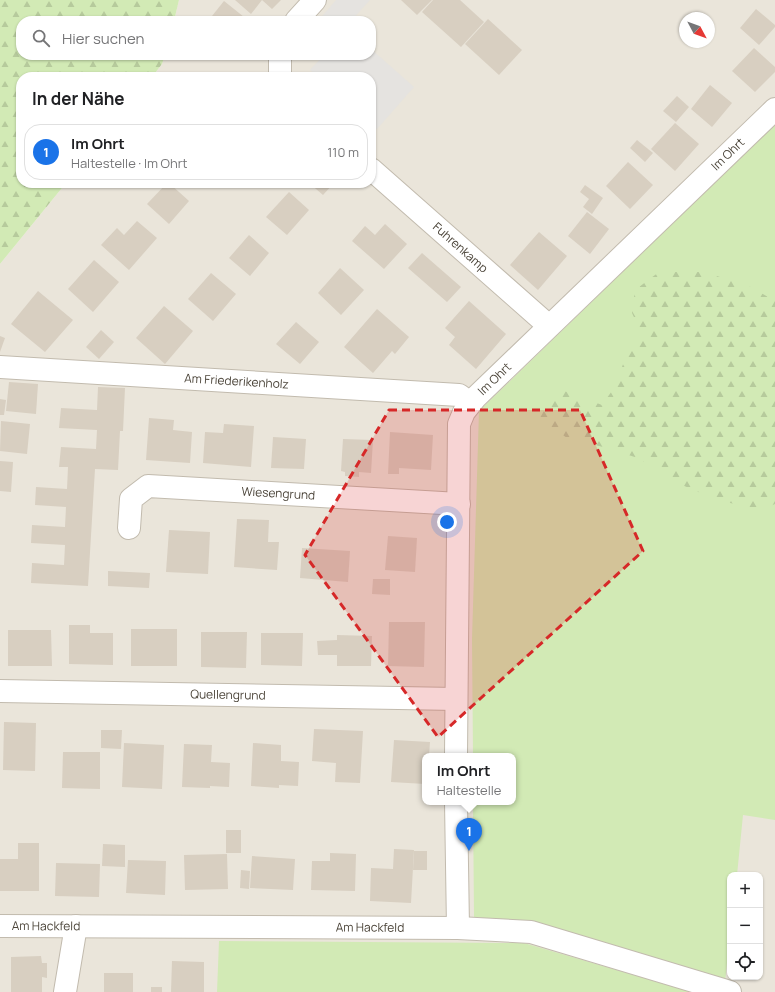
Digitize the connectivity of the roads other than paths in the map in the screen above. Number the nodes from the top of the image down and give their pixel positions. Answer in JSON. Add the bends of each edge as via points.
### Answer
{"nodes":[{"id":1,"x":315,"y":0,"type":"edge"},
{"id":2,"x":301,"y":16,"type":"edge"},
{"id":3,"x":280,"y":60,"type":"edge"},
{"id":4,"x":280,"y":72,"type":"edge"},
{"id":5,"x":775,"y":108,"type":"edge"},
{"id":6,"x":376,"y":173,"type":"edge"},
{"id":7,"x":549,"y":326,"type":"junction"},
{"id":8,"x":0,"y":368,"type":"edge"},
{"id":9,"x":470,"y":403,"type":"junction"},
{"id":10,"x":459,"y":504,"type":"junction"},
{"id":11,"x":129,"y":528,"type":"dead end"},
{"id":12,"x":0,"y":691,"type":"edge"},
{"id":13,"x":456,"y":699,"type":"junction"},
{"id":14,"x":456,"y":753,"type":"edge"},
{"id":15,"x":456,"y":805,"type":"edge"},
{"id":16,"x":0,"y":926,"type":"edge"},
{"id":17,"x":76,"y":926,"type":"junction"},
{"id":18,"x":458,"y":928,"type":"junction"},
{"id":19,"x":65,"y":992,"type":"edge"},
{"id":20,"x":730,"y":992,"type":"edge"}],
"edges":[{"from":1,"to":2,"type":"street"},
{"from":3,"to":4,"type":"street"},
{"from":5,"to":7,"type":"street","name":"Im Ohrt"},
{"from":6,"to":7,"type":"street","name":"Fuhrenkamp"},
{"from":7,"to":9,"type":"street","name":"Im Ohrt"},
{"from":8,"to":9,"type":"street","name":"Am Friederikenholz","via":[[459,394]]},
{"from":9,"to":10,"type":"street","name":"Im Ohrt","via":[[459,424]]},
{"from":10,"to":11,"type":"street","name":"Wiesengrund","via":[[148,486],[131,499]]},
{"from":10,"to":13,"type":"street","name":"Im Ohrt"},
{"from":12,"to":13,"type":"street","name":"Quellengrund"},
{"from":13,"to":14,"type":"street","name":"Im Ohrt"},
{"from":15,"to":18,"type":"street"},
{"from":16,"to":17,"type":"street","name":"Am Hackfeld"},
{"from":17,"to":18,"type":"street","name":"Am Hackfeld"},
{"from":17,"to":19,"type":"street"},
{"from":18,"to":20,"type":"street","name":"Am Hackfeld","via":[[531,932]]}]}
